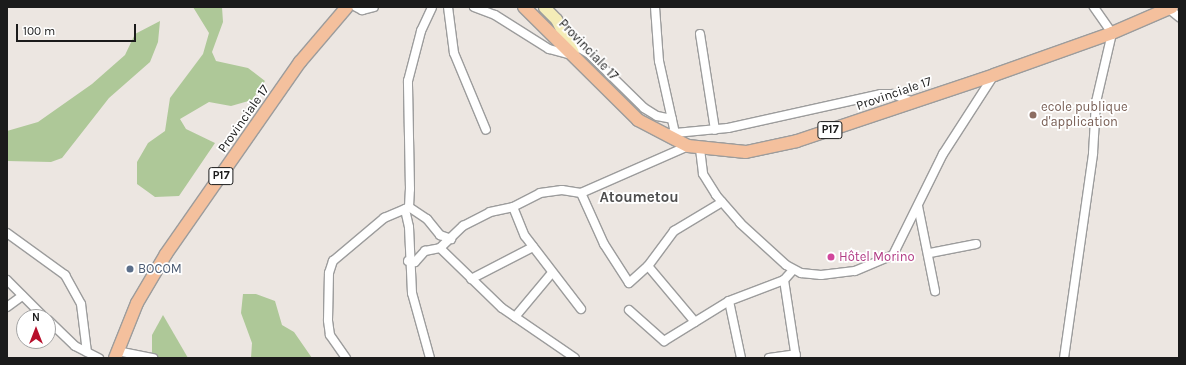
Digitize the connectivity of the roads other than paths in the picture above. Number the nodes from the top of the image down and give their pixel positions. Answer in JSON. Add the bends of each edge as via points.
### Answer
{"nodes":[{"id":1,"x":347,"y":7,"type":"edge"},
{"id":2,"x":356,"y":7,"type":"edge"},
{"id":3,"x":374,"y":7,"type":"edge"},
{"id":4,"x":432,"y":7,"type":"edge"},
{"id":5,"x":448,"y":7,"type":"edge"},
{"id":6,"x":474,"y":7,"type":"edge"},
{"id":7,"x":524,"y":7,"type":"edge"},
{"id":8,"x":544,"y":7,"type":"edge"},
{"id":9,"x":655,"y":7,"type":"edge"},
{"id":10,"x":1094,"y":7,"type":"edge"},
{"id":11,"x":1170,"y":8,"type":"edge"},
{"id":12,"x":1152,"y":12,"type":"edge"},
{"id":13,"x":1179,"y":17,"type":"edge"},
{"id":14,"x":1112,"y":33,"type":"junction"},
{"id":15,"x":700,"y":34,"type":"dead end"},
{"id":16,"x":572,"y":50,"type":"junction"},
{"id":17,"x":994,"y":76,"type":"junction"},
{"id":18,"x":913,"y":102,"type":"junction"},
{"id":19,"x":672,"y":119,"type":"junction"},
{"id":20,"x":486,"y":130,"type":"dead end"},
{"id":21,"x":715,"y":130,"type":"junction"},
{"id":22,"x":675,"y":133,"type":"junction"},
{"id":23,"x":663,"y":135,"type":"junction"},
{"id":24,"x":688,"y":146,"type":"junction"},
{"id":25,"x":700,"y":150,"type":"junction"},
{"id":26,"x":581,"y":193,"type":"junction"},
{"id":27,"x":722,"y":202,"type":"junction"},
{"id":28,"x":918,"y":206,"type":"junction"},
{"id":29,"x":513,"y":207,"type":"junction"},
{"id":30,"x":407,"y":208,"type":"junction"},
{"id":31,"x":7,"y":234,"type":"edge"},
{"id":32,"x":451,"y":239,"type":"junction"},
{"id":33,"x":976,"y":244,"type":"dead end"},
{"id":34,"x":532,"y":247,"type":"junction"},
{"id":35,"x":440,"y":248,"type":"junction"},
{"id":36,"x":930,"y":253,"type":"junction"},
{"id":37,"x":408,"y":261,"type":"junction"},
{"id":38,"x":648,"y":266,"type":"junction"},
{"id":39,"x":793,"y":270,"type":"junction"},
{"id":40,"x":551,"y":274,"type":"junction"},
{"id":41,"x":7,"y":280,"type":"edge"},
{"id":42,"x":471,"y":280,"type":"junction"},
{"id":43,"x":784,"y":280,"type":"junction"},
{"id":44,"x":934,"y":291,"type":"dead end"},
{"id":45,"x":22,"y":296,"type":"junction"},
{"id":46,"x":729,"y":301,"type":"junction"},
{"id":47,"x":7,"y":307,"type":"edge"},
{"id":48,"x":36,"y":309,"type":"edge"},
{"id":49,"x":580,"y":309,"type":"dead end"},
{"id":50,"x":629,"y":310,"type":"dead end"},
{"id":51,"x":515,"y":317,"type":"junction"},
{"id":52,"x":695,"y":322,"type":"junction"},
{"id":53,"x":56,"y":328,"type":"edge"},
{"id":54,"x":87,"y":352,"type":"junction"},
{"id":55,"x":116,"y":354,"type":"edge"},
{"id":56,"x":796,"y":356,"type":"edge"},
{"id":57,"x":99,"y":358,"type":"edge"},
{"id":58,"x":153,"y":358,"type":"edge"},
{"id":59,"x":346,"y":358,"type":"edge"},
{"id":60,"x":430,"y":358,"type":"edge"},
{"id":61,"x":575,"y":358,"type":"edge"},
{"id":62,"x":741,"y":358,"type":"edge"},
{"id":63,"x":769,"y":358,"type":"edge"},
{"id":64,"x":1064,"y":358,"type":"edge"}],
"edges":[{"from":1,"to":55,"type":"main road","name":"Provinciale 17","number":"P17","via":[[300,62],[166,254],[138,303]]},
{"from":2,"to":3,"type":"street","via":[[362,10]]},
{"from":4,"to":30,"type":"street","via":[[421,31],[408,81]]},
{"from":5,"to":20,"type":"street","via":[[454,53]]},
{"from":6,"to":16,"type":"street","via":[[495,15],[550,49]]},
{"from":7,"to":16,"type":"main road","name":"Provinciale 17","number":"P17"},
{"from":8,"to":16,"type":"street"},
{"from":9,"to":19,"type":"street","via":[[658,54]]},
{"from":10,"to":14,"type":"street"},
{"from":11,"to":12,"type":"main road","name":"Provinciale 17","number":"P17"},
{"from":11,"to":13,"type":"street"},
{"from":12,"to":14,"type":"main road","name":"Provinciale 17","number":"P17"},
{"from":14,"to":17,"type":"main road","name":"Provinciale 17","number":"P17"},
{"from":14,"to":64,"type":"street","via":[[1096,102],[1093,153]]},
{"from":15,"to":21,"type":"street"},
{"from":16,"to":19,"type":"street","via":[[589,54],[644,108],[657,116]]},
{"from":16,"to":23,"type":"main road","name":"Provinciale 17","number":"P17","via":[[638,120]]},
{"from":17,"to":18,"type":"main road","name":"Provinciale 17","number":"P17"},
{"from":17,"to":28,"type":"street","via":[[944,154]]},
{"from":18,"to":21,"type":"street","via":[[893,94],[881,94]]},
{"from":18,"to":25,"type":"main road","name":"Provinciale 17","number":"P17","via":[[768,149]]},
{"from":19,"to":22,"type":"street"},
{"from":21,"to":22,"type":"street"},
{"from":22,"to":23,"type":"street"},
{"from":23,"to":24,"type":"main road","name":"Provinciale 17","number":"P17"},
{"from":24,"to":25,"type":"main road","name":"Provinciale 17","number":"P17"},
{"from":24,"to":26,"type":"street"},
{"from":25,"to":27,"type":"street","via":[[703,174]]},
{"from":26,"to":29,"type":"street","via":[[562,190],[540,193]]},
{"from":26,"to":38,"type":"street","via":[[604,244],[629,282]]},
{"from":27,"to":38,"type":"street","via":[[674,231]]},
{"from":27,"to":39,"type":"street"},
{"from":28,"to":36,"type":"street"},
{"from":28,"to":39,"type":"street","via":[[897,247],[885,261],[855,272],[821,276]]},
{"from":29,"to":32,"type":"street","via":[[475,219]]},
{"from":29,"to":34,"type":"street"},
{"from":30,"to":32,"type":"street","via":[[427,219],[440,235]]},
{"from":30,"to":37,"type":"street"},
{"from":30,"to":59,"type":"street","via":[[384,218],[333,261],[329,273],[330,335]]},
{"from":31,"to":54,"type":"street","via":[[65,275],[81,304]]},
{"from":32,"to":35,"type":"street"},
{"from":33,"to":36,"type":"street"},
{"from":34,"to":40,"type":"street"},
{"from":34,"to":42,"type":"street"},
{"from":35,"to":37,"type":"street","via":[[425,251],[415,262]]},
{"from":35,"to":42,"type":"street"},
{"from":36,"to":44,"type":"street"},
{"from":37,"to":60,"type":"street","via":[[412,293]]},
{"from":38,"to":52,"type":"street"},
{"from":39,"to":43,"type":"street"},
{"from":40,"to":49,"type":"street"},
{"from":40,"to":51,"type":"street"},
{"from":41,"to":45,"type":"street"},
{"from":42,"to":51,"type":"street"},
{"from":43,"to":46,"type":"street"},
{"from":43,"to":56,"type":"street"},
{"from":45,"to":47,"type":"street"},
{"from":45,"to":48,"type":"street"},
{"from":46,"to":52,"type":"street"},
{"from":46,"to":62,"type":"street"},
{"from":50,"to":52,"type":"street","via":[[660,341],[669,340]]},
{"from":51,"to":61,"type":"street"},
{"from":53,"to":54,"type":"street","via":[[75,346]]},
{"from":54,"to":57,"type":"street"},
{"from":55,"to":58,"type":"street"},
{"from":56,"to":63,"type":"street"}]}
